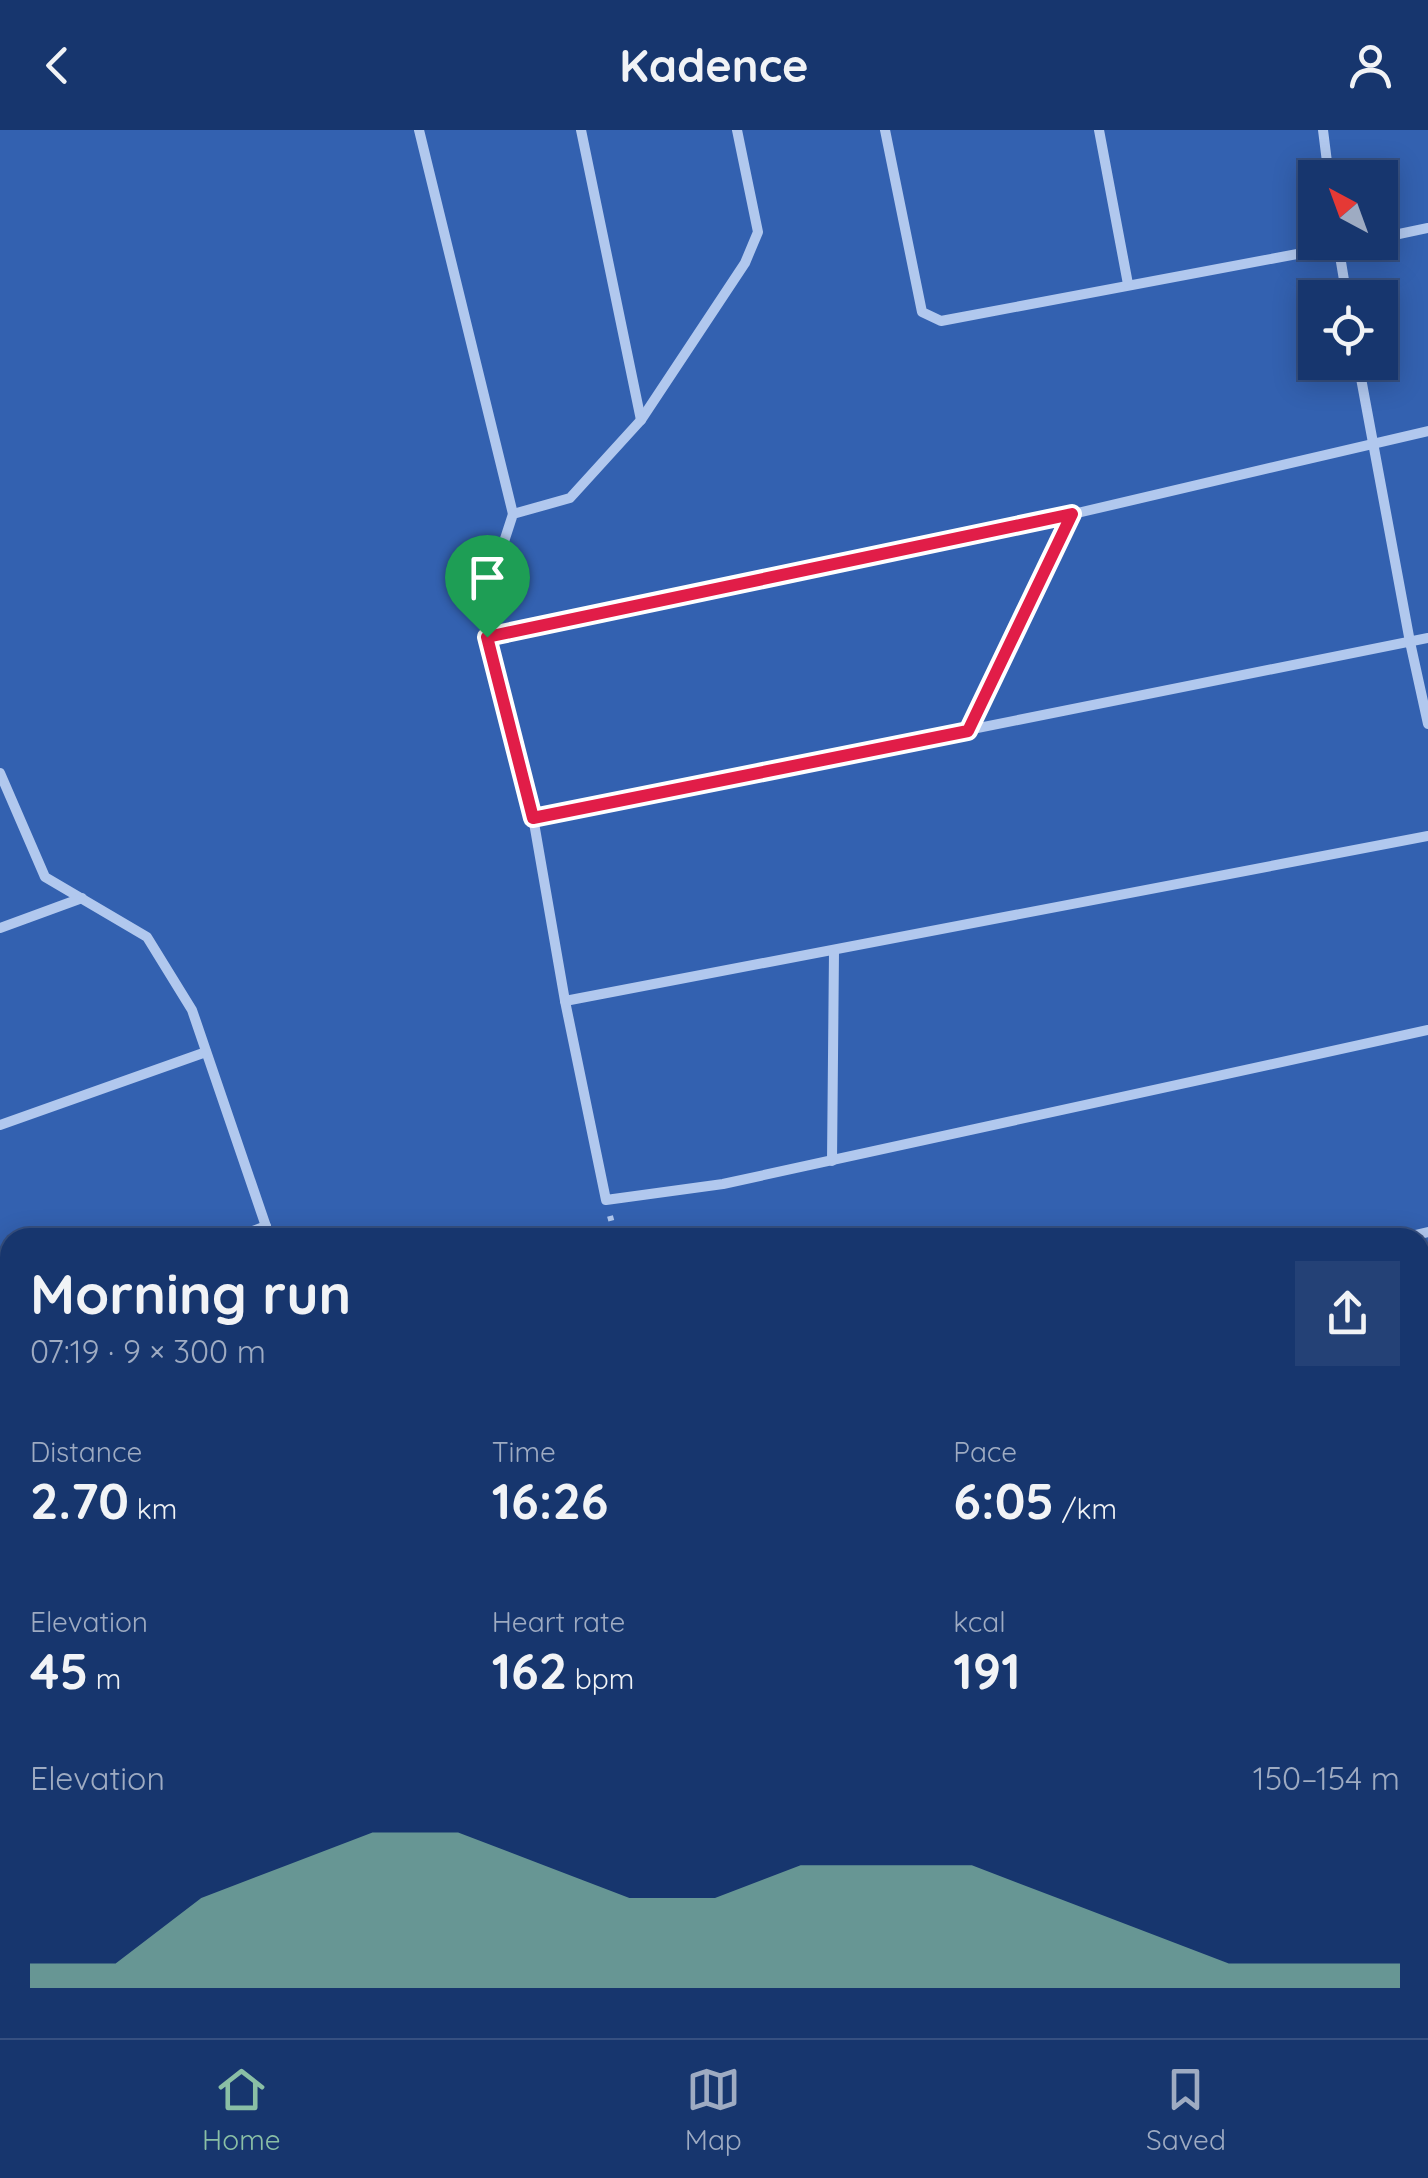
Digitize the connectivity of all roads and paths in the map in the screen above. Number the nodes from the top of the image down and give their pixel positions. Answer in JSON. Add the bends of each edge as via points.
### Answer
{"nodes":[{"id":1,"x":419,"y":130,"type":"edge"},
{"id":2,"x":582,"y":130,"type":"edge"},
{"id":3,"x":737,"y":130,"type":"edge"},
{"id":4,"x":885,"y":130,"type":"edge"},
{"id":5,"x":1099,"y":130,"type":"edge"},
{"id":6,"x":1323,"y":130,"type":"edge"},
{"id":7,"x":1327,"y":160,"type":"edge"},
{"id":8,"x":1428,"y":228,"type":"edge"},
{"id":9,"x":1398,"y":234,"type":"edge"},
{"id":10,"x":1298,"y":252,"type":"edge"},
{"id":11,"x":1128,"y":284,"type":"junction"},
{"id":12,"x":1361,"y":380,"type":"edge"},
{"id":13,"x":641,"y":420,"type":"junction"},
{"id":14,"x":1428,"y":431,"type":"edge"},
{"id":15,"x":1372,"y":442,"type":"junction"},
{"id":16,"x":514,"y":514,"type":"junction"},
{"id":17,"x":1072,"y":514,"type":"junction"},
{"id":18,"x":487,"y":637,"type":"junction"},
{"id":19,"x":1428,"y":638,"type":"edge"},
{"id":20,"x":1410,"y":642,"type":"junction"},
{"id":21,"x":1428,"y":721,"type":"edge"},
{"id":22,"x":968,"y":731,"type":"junction"},
{"id":23,"x":0,"y":773,"type":"edge"},
{"id":24,"x":533,"y":818,"type":"junction"},
{"id":25,"x":1428,"y":836,"type":"edge"},
{"id":26,"x":82,"y":898,"type":"junction"},
{"id":27,"x":0,"y":928,"type":"edge"},
{"id":28,"x":834,"y":952,"type":"junction"},
{"id":29,"x":565,"y":1001,"type":"junction"},
{"id":30,"x":1428,"y":1030,"type":"edge"},
{"id":31,"x":206,"y":1052,"type":"junction"},
{"id":32,"x":0,"y":1125,"type":"edge"},
{"id":33,"x":832,"y":1161,"type":"junction"},
{"id":34,"x":267,"y":1228,"type":"edge"}],
"edges":[{"from":1,"to":16,"type":"street"},
{"from":2,"to":13,"type":"street"},
{"from":3,"to":13,"type":"street","via":[[758,232],[753,248]]},
{"from":4,"to":11,"type":"street","via":[[922,312],[941,321]]},
{"from":5,"to":11,"type":"street"},
{"from":6,"to":7,"type":"street"},
{"from":8,"to":9,"type":"street"},
{"from":10,"to":11,"type":"street"},
{"from":12,"to":15,"type":"street"},
{"from":13,"to":16,"type":"street","via":[[570,498]]},
{"from":14,"to":15,"type":"street"},
{"from":15,"to":17,"type":"street"},
{"from":15,"to":20,"type":"street"},
{"from":16,"to":18,"type":"street","via":[[487,594]]},
{"from":17,"to":18,"type":"street"},
{"from":17,"to":22,"type":"street"},
{"from":18,"to":24,"type":"street"},
{"from":19,"to":20,"type":"street"},
{"from":20,"to":21,"type":"street"},
{"from":20,"to":22,"type":"street"},
{"from":22,"to":24,"type":"street"},
{"from":23,"to":26,"type":"street","via":[[45,876]]},
{"from":24,"to":29,"type":"street"},
{"from":25,"to":28,"type":"street"},
{"from":26,"to":27,"type":"street"},
{"from":26,"to":31,"type":"street","via":[[148,937],[192,1010]]},
{"from":28,"to":29,"type":"street"},
{"from":28,"to":33,"type":"street"},
{"from":29,"to":33,"type":"street","via":[[606,1200]]},
{"from":30,"to":33,"type":"street"},
{"from":31,"to":32,"type":"street"},
{"from":31,"to":34,"type":"street"}]}
